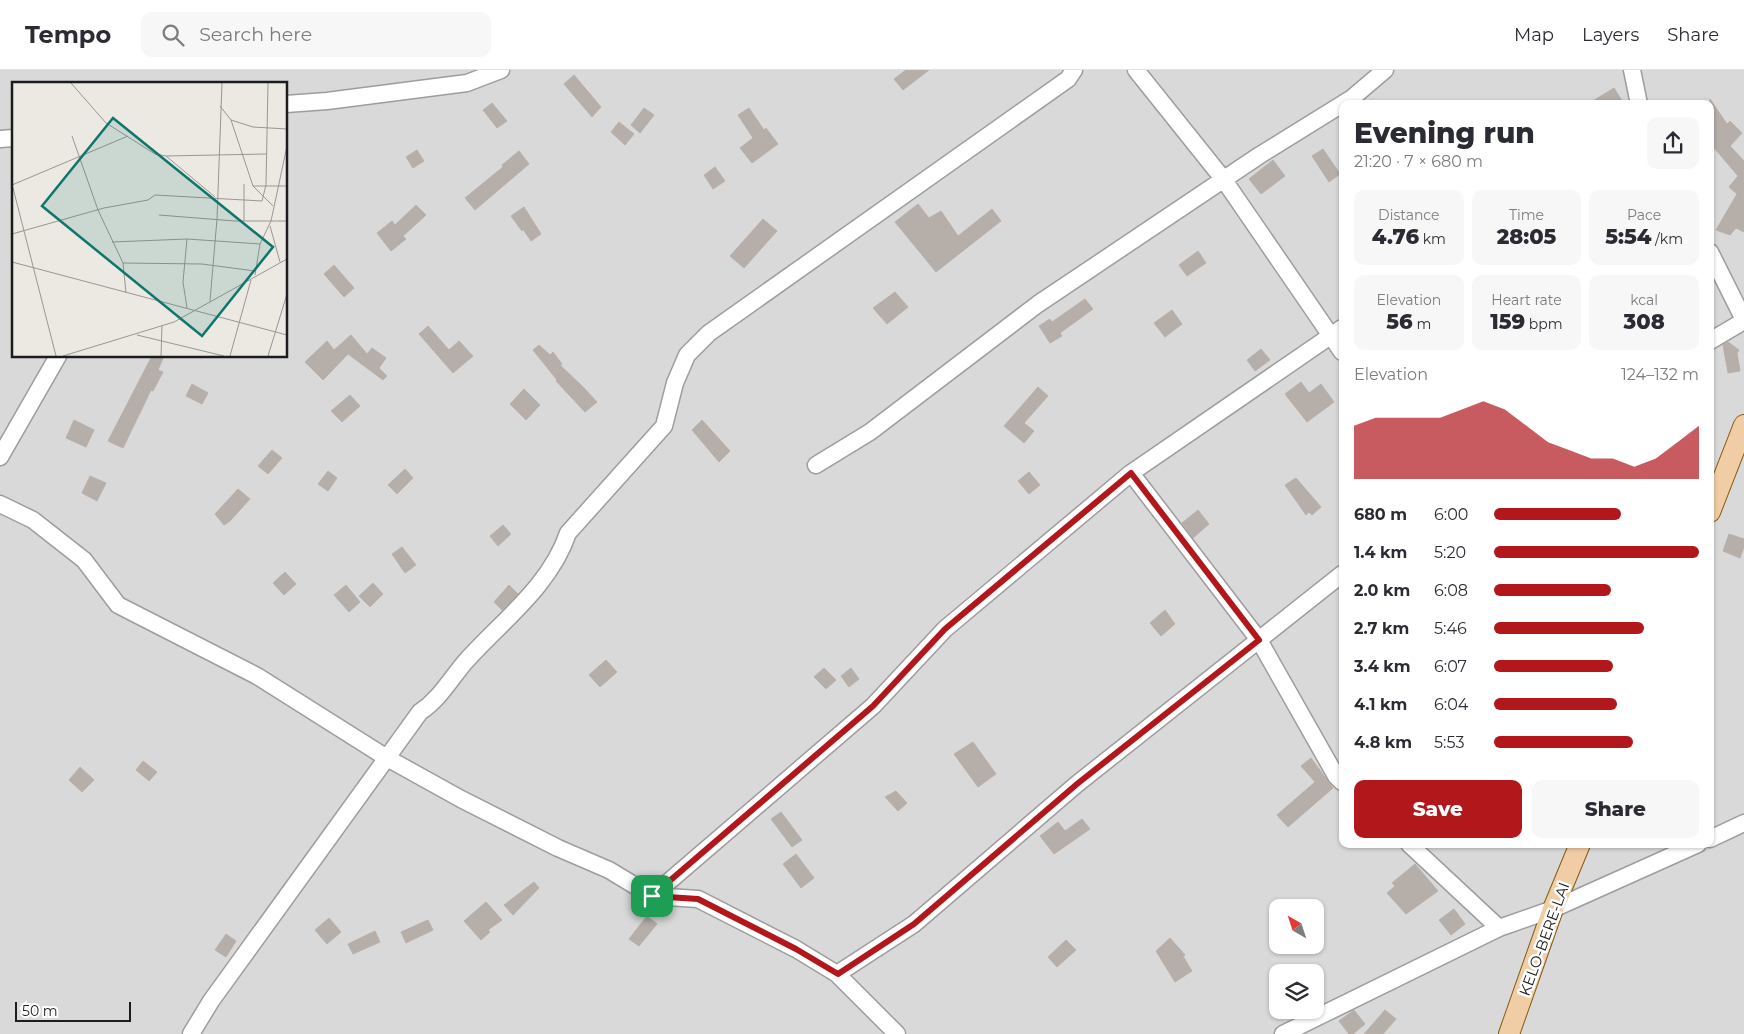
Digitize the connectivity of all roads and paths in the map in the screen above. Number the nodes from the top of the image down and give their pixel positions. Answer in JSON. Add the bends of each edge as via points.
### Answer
{"nodes":[{"id":1,"x":501,"y":70,"type":"edge"},
{"id":2,"x":1074,"y":70,"type":"edge"},
{"id":3,"x":1136,"y":70,"type":"edge"},
{"id":4,"x":1385,"y":70,"type":"edge"},
{"id":5,"x":1632,"y":70,"type":"edge"},
{"id":6,"x":1349,"y":100,"type":"edge"},
{"id":7,"x":1639,"y":100,"type":"edge"},
{"id":8,"x":288,"y":104,"type":"edge"},
{"id":9,"x":1339,"y":106,"type":"edge"},
{"id":10,"x":1224,"y":180,"type":"junction"},
{"id":11,"x":1714,"y":260,"type":"edge"},
{"id":12,"x":1744,"y":321,"type":"edge"},
{"id":13,"x":1337,"y":332,"type":"edge"},
{"id":14,"x":1714,"y":339,"type":"edge"},
{"id":15,"x":57,"y":358,"type":"edge"},
{"id":16,"x":1744,"y":425,"type":"edge"},
{"id":17,"x":0,"y":457,"type":"edge"},
{"id":18,"x":816,"y":465,"type":"dead end"},
{"id":19,"x":1131,"y":473,"type":"junction"},
{"id":20,"x":1714,"y":502,"type":"edge"},
{"id":21,"x":0,"y":504,"type":"edge"},
{"id":22,"x":1339,"y":576,"type":"edge"},
{"id":23,"x":1259,"y":640,"type":"junction"},
{"id":24,"x":387,"y":758,"type":"junction"},
{"id":25,"x":1339,"y":779,"type":"edge"},
{"id":26,"x":1744,"y":823,"type":"edge"},
{"id":27,"x":1714,"y":837,"type":"edge"},
{"id":28,"x":1413,"y":848,"type":"edge"},
{"id":29,"x":1578,"y":848,"type":"edge"},
{"id":30,"x":1689,"y":848,"type":"edge"},
{"id":31,"x":652,"y":896,"type":"junction"},
{"id":32,"x":1553,"y":909,"type":"junction"},
{"id":33,"x":1500,"y":928,"type":"junction"},
{"id":34,"x":838,"y":974,"type":"junction"},
{"id":35,"x":191,"y":1034,"type":"edge"},
{"id":36,"x":897,"y":1034,"type":"edge"},
{"id":37,"x":1283,"y":1034,"type":"edge"},
{"id":38,"x":1509,"y":1034,"type":"edge"}],
"edges":[{"from":1,"to":8,"type":"street","via":[[467,83]]},
{"from":2,"to":24,"type":"street","via":[[1068,79],[709,333],[687,355],[675,383],[664,426],[568,532],[562,549],[535,591],[466,661],[431,705],[420,712]]},
{"from":3,"to":10,"type":"street"},
{"from":4,"to":6,"type":"street"},
{"from":5,"to":7,"type":"street"},
{"from":9,"to":10,"type":"street"},
{"from":10,"to":13,"type":"street"},
{"from":10,"to":18,"type":"street","via":[[1038,304],[870,432]]},
{"from":11,"to":12,"type":"street"},
{"from":12,"to":14,"type":"street"},
{"from":13,"to":19,"type":"street"},
{"from":15,"to":17,"type":"street"},
{"from":16,"to":20,"type":"main road"},
{"from":19,"to":23,"type":"street"},
{"from":19,"to":31,"type":"street","via":[[945,629],[873,706]]},
{"from":21,"to":24,"type":"street","via":[[33,520],[84,560],[118,605],[257,676]]},
{"from":22,"to":23,"type":"street"},
{"from":23,"to":25,"type":"street"},
{"from":23,"to":34,"type":"street","via":[[1077,784],[914,924]]},
{"from":24,"to":31,"type":"street","via":[[540,839],[609,870]]},
{"from":24,"to":35,"type":"street","via":[[211,1001]]},
{"from":26,"to":27,"type":"street"},
{"from":28,"to":33,"type":"street"},
{"from":29,"to":32,"type":"main road","name":"KELO-BERE-LAI"},
{"from":30,"to":32,"type":"street"},
{"from":31,"to":34,"type":"street","via":[[698,899]]},
{"from":32,"to":33,"type":"street"},
{"from":32,"to":38,"type":"main road","name":"KELO-BERE-LAI"},
{"from":33,"to":37,"type":"street"},
{"from":34,"to":36,"type":"street"}]}
